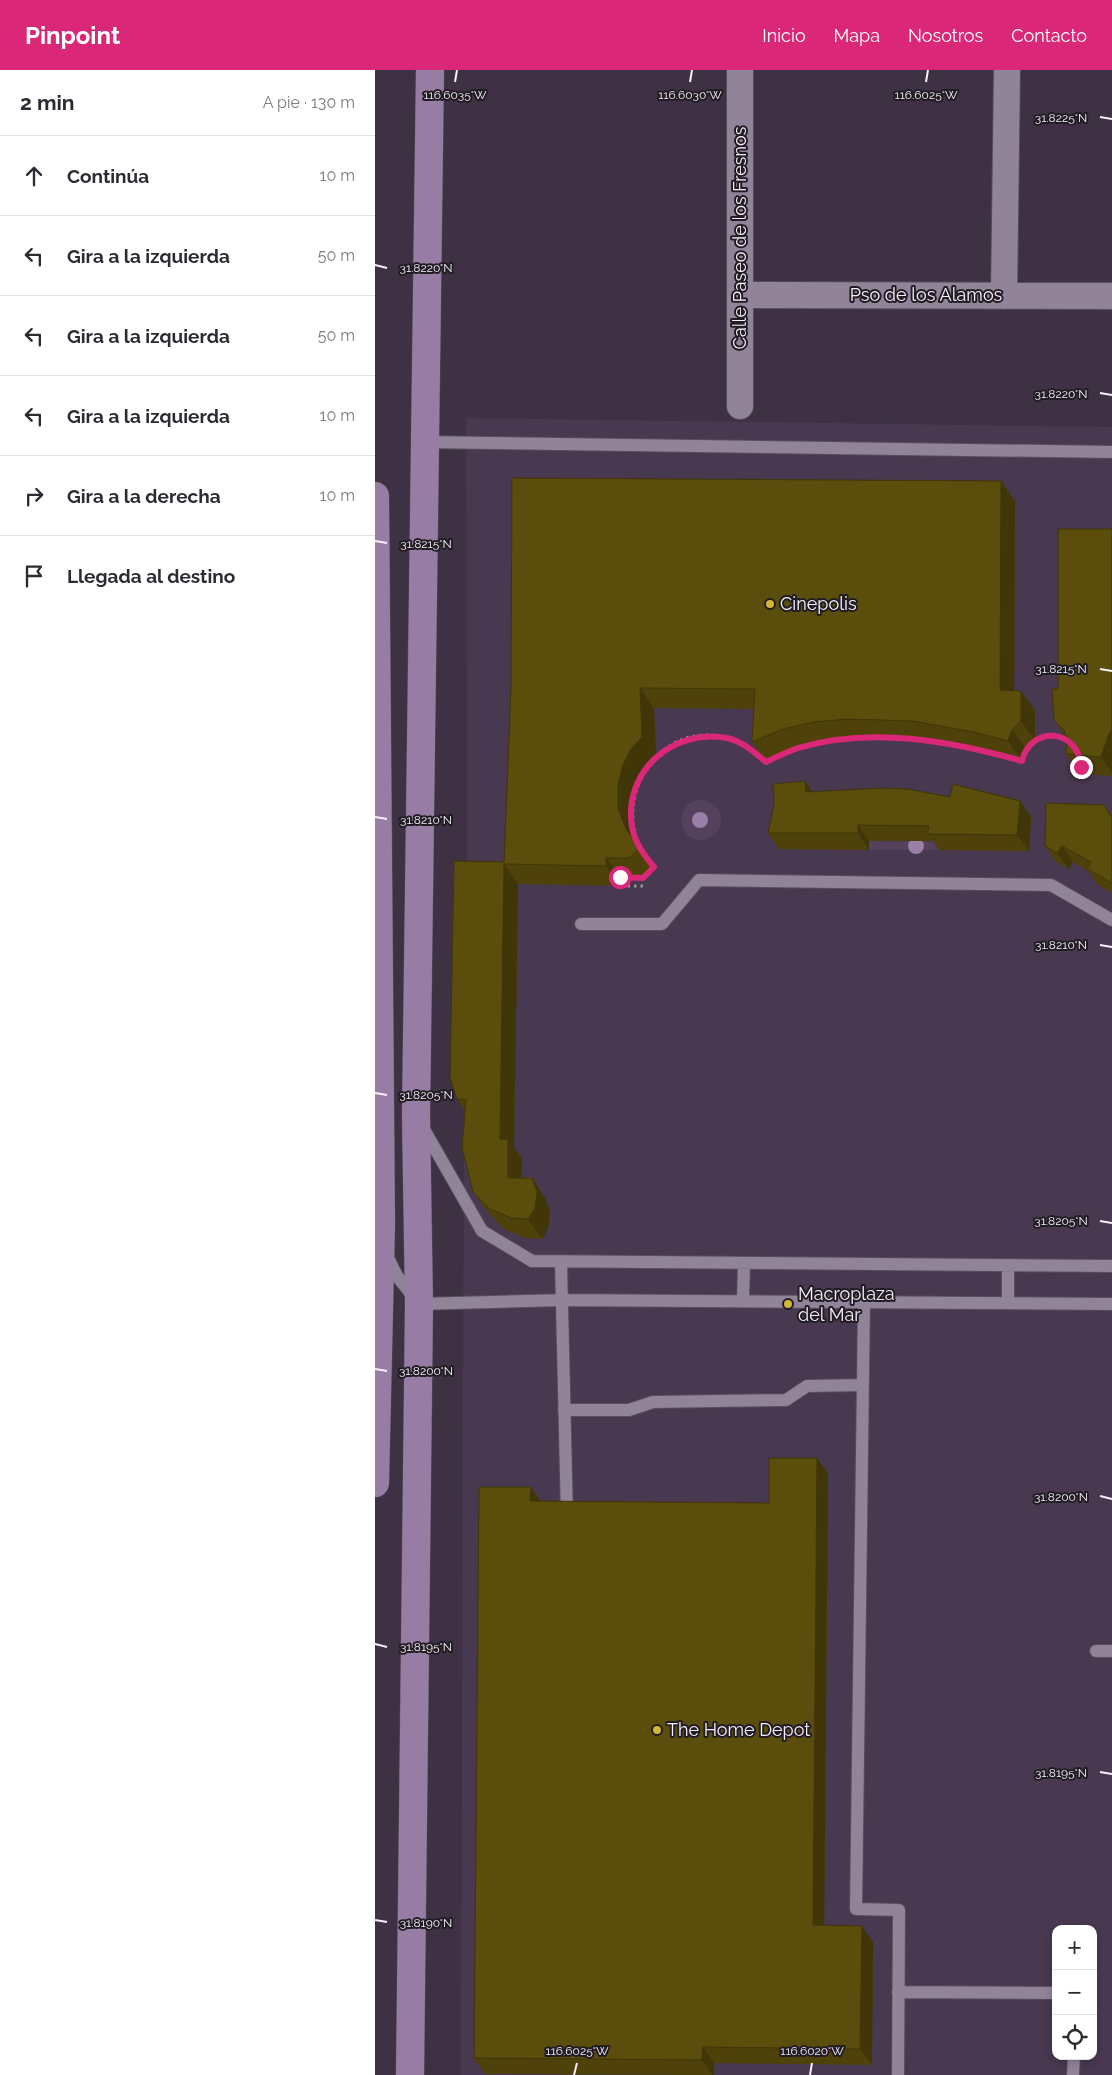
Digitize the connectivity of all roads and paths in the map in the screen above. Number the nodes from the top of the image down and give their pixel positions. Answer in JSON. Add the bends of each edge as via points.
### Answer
{"nodes":[{"id":1,"x":430,"y":70,"type":"edge"},
{"id":2,"x":740,"y":70,"type":"edge"},
{"id":3,"x":1007,"y":70,"type":"edge"},
{"id":4,"x":740,"y":295,"type":"junction"},
{"id":5,"x":1003,"y":296,"type":"junction"},
{"id":6,"x":1112,"y":296,"type":"edge"},
{"id":7,"x":740,"y":406,"type":"dead end"},
{"id":8,"x":425,"y":442,"type":"junction"},
{"id":9,"x":1112,"y":452,"type":"edge"},
{"id":10,"x":375,"y":496,"type":"edge"},
{"id":11,"x":1072,"y":743,"type":"edge"},
{"id":12,"x":1030,"y":744,"type":"dead end"},
{"id":13,"x":774,"y":758,"type":"edge"},
{"id":14,"x":644,"y":855,"type":"dead end"},
{"id":15,"x":649,"y":861,"type":"dead end"},
{"id":16,"x":628,"y":877,"type":"edge"},
{"id":17,"x":636,"y":878,"type":"edge"},
{"id":18,"x":643,"y":886,"type":"dead end"},
{"id":19,"x":1112,"y":920,"type":"edge"},
{"id":20,"x":581,"y":924,"type":"dead end"},
{"id":21,"x":416,"y":1116,"type":"junction"},
{"id":22,"x":381,"y":1224,"type":"junction"},
{"id":23,"x":561,"y":1262,"type":"junction"},
{"id":24,"x":744,"y":1264,"type":"junction"},
{"id":25,"x":1008,"y":1265,"type":"junction"},
{"id":26,"x":1112,"y":1266,"type":"edge"},
{"id":27,"x":562,"y":1300,"type":"junction"},
{"id":28,"x":743,"y":1301,"type":"junction"},
{"id":29,"x":864,"y":1302,"type":"junction"},
{"id":30,"x":1008,"y":1303,"type":"junction"},
{"id":31,"x":419,"y":1304,"type":"junction"},
{"id":32,"x":1112,"y":1304,"type":"edge"},
{"id":33,"x":863,"y":1385,"type":"junction"},
{"id":34,"x":565,"y":1410,"type":"junction"},
{"id":35,"x":375,"y":1483,"type":"edge"},
{"id":36,"x":567,"y":1517,"type":"edge"},
{"id":37,"x":1096,"y":1651,"type":"dead end"},
{"id":38,"x":1112,"y":1651,"type":"edge"},
{"id":39,"x":899,"y":1992,"type":"junction"},
{"id":40,"x":1052,"y":1993,"type":"edge"},
{"id":41,"x":1074,"y":2060,"type":"edge"},
{"id":42,"x":410,"y":2075,"type":"edge"},
{"id":43,"x":898,"y":2075,"type":"edge"},
{"id":44,"x":1073,"y":2075,"type":"edge"}],
"edges":[{"from":1,"to":8,"type":"main road"},
{"from":2,"to":4,"type":"street","name":"Calle Paseo de los Fresnos"},
{"from":3,"to":5,"type":"street"},
{"from":4,"to":5,"type":"street","name":"Pso de los Alamos"},
{"from":4,"to":7,"type":"street","name":"Calle Paseo de los Fresnos"},
{"from":5,"to":6,"type":"street","name":"Pso de los Alamos"},
{"from":8,"to":9,"type":"lane"},
{"from":8,"to":21,"type":"main road"},
{"from":10,"to":22,"type":"main road"},
{"from":11,"to":12,"type":"path","via":[[1050,735]]},
{"from":13,"to":14,"type":"path","via":[[766,762],[749,747],[729,739],[706,736],[688,739],[656,756],[637,784],[632,804],[632,828]]},
{"from":15,"to":17,"type":"path","via":[[654,867],[643,878]]},
{"from":16,"to":18,"type":"path","via":[[620,877],[620,886]]},
{"from":19,"to":20,"type":"lane","via":[[1051,886],[699,880],[662,924]]},
{"from":21,"to":23,"type":"lane","via":[[482,1231],[532,1261]]},
{"from":21,"to":31,"type":"main road"},
{"from":22,"to":31,"type":"lane","via":[[387,1258]]},
{"from":22,"to":35,"type":"main road"},
{"from":23,"to":24,"type":"lane"},
{"from":23,"to":27,"type":"lane"},
{"from":24,"to":25,"type":"lane"},
{"from":24,"to":28,"type":"lane"},
{"from":25,"to":26,"type":"lane"},
{"from":25,"to":30,"type":"lane"},
{"from":27,"to":28,"type":"lane"},
{"from":27,"to":31,"type":"lane"},
{"from":27,"to":34,"type":"lane"},
{"from":28,"to":29,"type":"lane"},
{"from":29,"to":30,"type":"lane"},
{"from":29,"to":33,"type":"lane"},
{"from":30,"to":32,"type":"lane"},
{"from":31,"to":42,"type":"main road"},
{"from":33,"to":34,"type":"lane","via":[[807,1386],[786,1400],[653,1402],[629,1410]]},
{"from":33,"to":39,"type":"lane","via":[[856,1909],[899,1910]]},
{"from":34,"to":36,"type":"lane"},
{"from":37,"to":38,"type":"lane"},
{"from":39,"to":40,"type":"lane"},
{"from":39,"to":43,"type":"lane"},
{"from":41,"to":44,"type":"lane"}]}
